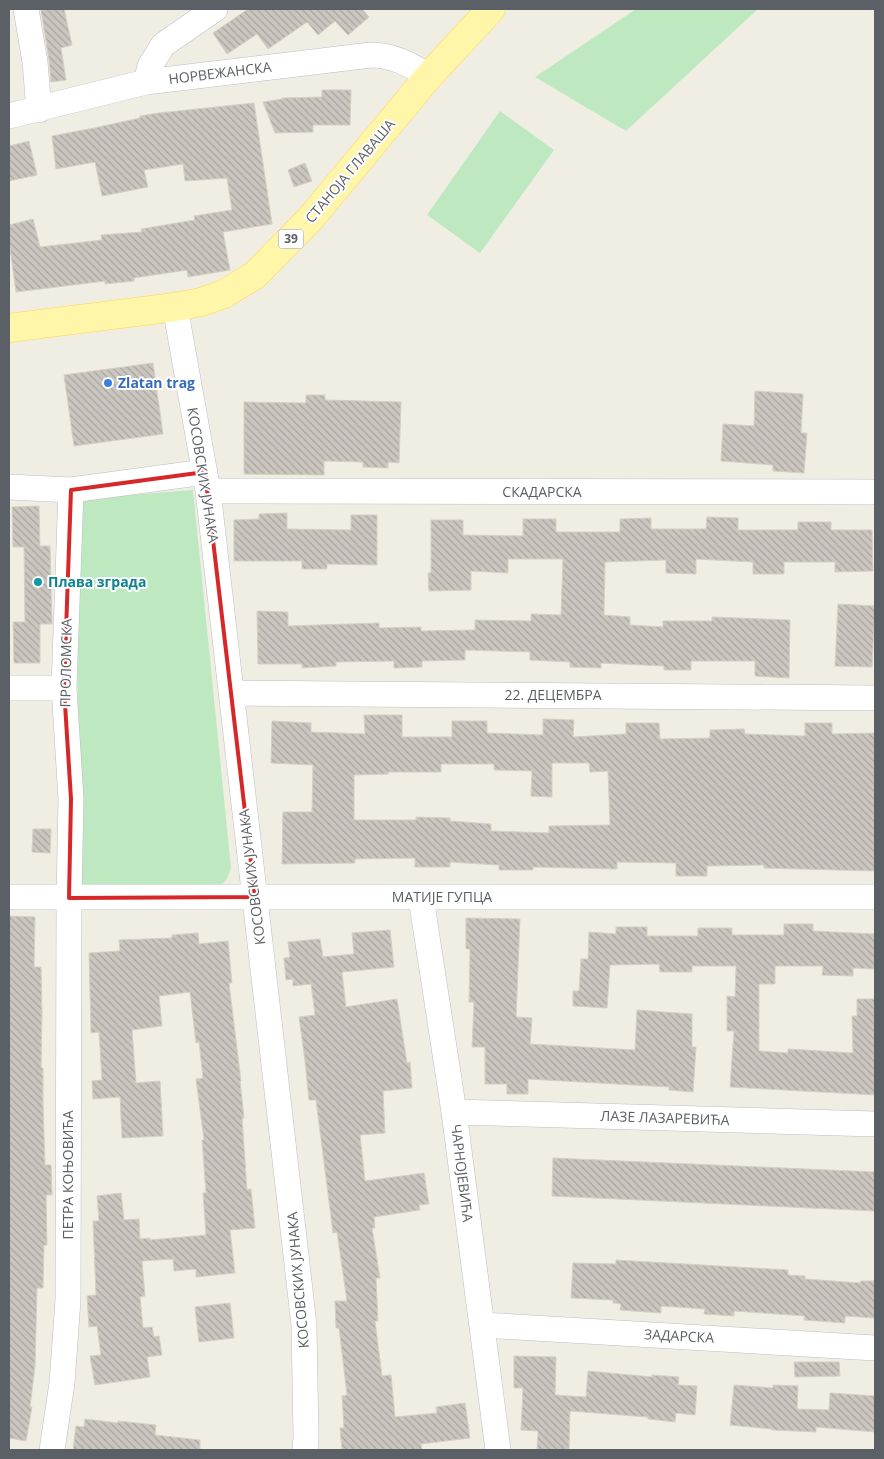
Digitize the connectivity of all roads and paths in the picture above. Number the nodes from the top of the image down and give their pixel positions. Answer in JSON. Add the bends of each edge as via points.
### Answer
{"nodes":[{"id":1,"x":26,"y":9,"type":"edge"},
{"id":2,"x":215,"y":9,"type":"edge"},
{"id":3,"x":491,"y":9,"type":"edge"},
{"id":4,"x":429,"y":76,"type":"junction"},
{"id":5,"x":146,"y":82,"type":"junction"},
{"id":6,"x":40,"y":110,"type":"junction"},
{"id":7,"x":9,"y":116,"type":"edge"},
{"id":8,"x":175,"y":307,"type":"junction"},
{"id":9,"x":9,"y":328,"type":"edge"},
{"id":10,"x":206,"y":481,"type":"junction"},
{"id":11,"x":9,"y":487,"type":"edge"},
{"id":12,"x":71,"y":490,"type":"junction"},
{"id":13,"x":875,"y":492,"type":"edge"},
{"id":14,"x":9,"y":688,"type":"edge"},
{"id":15,"x":64,"y":688,"type":"junction"},
{"id":16,"x":231,"y":693,"type":"junction"},
{"id":17,"x":875,"y":698,"type":"edge"},
{"id":18,"x":9,"y":897,"type":"edge"},
{"id":19,"x":255,"y":897,"type":"junction"},
{"id":20,"x":875,"y":897,"type":"edge"},
{"id":21,"x":69,"y":898,"type":"junction"},
{"id":22,"x":421,"y":898,"type":"junction"},
{"id":23,"x":454,"y":1112,"type":"junction"},
{"id":24,"x":875,"y":1124,"type":"edge"},
{"id":25,"x":482,"y":1325,"type":"junction"},
{"id":26,"x":875,"y":1348,"type":"edge"},
{"id":27,"x":52,"y":1450,"type":"edge"},
{"id":28,"x":305,"y":1450,"type":"edge"},
{"id":29,"x":498,"y":1450,"type":"edge"}],
"edges":[{"from":1,"to":6,"type":"street"},
{"from":2,"to":5,"type":"street","via":[[163,45],[150,66]]},
{"from":3,"to":4,"type":"main road","name":"СТАНОЈА ГЛАВАША","number":"39"},
{"from":4,"to":5,"type":"street","name":"НОРВЕЖАНСКА","via":[[404,61],[385,55],[371,55]]},
{"from":4,"to":8,"type":"main road","name":"СТАНОЈА ГЛАВАША","number":"39","via":[[310,219],[256,275],[224,294]]},
{"from":5,"to":6,"type":"street","name":"НОРВЕЖАНСКА"},
{"from":6,"to":7,"type":"street","name":"НОРВЕЖАНСКА"},
{"from":8,"to":9,"type":"main road","name":"СТАНОЈА ГЛАВАША","number":"39"},
{"from":8,"to":10,"type":"street","name":"КОСОВСКИХ ЈУНАКА"},
{"from":10,"to":12,"type":"street","name":"СКАДАРСКА"},
{"from":10,"to":13,"type":"street","name":"СКАДАРСКА"},
{"from":10,"to":16,"type":"street","name":"КОСОВСКИХ ЈУНАКА"},
{"from":11,"to":12,"type":"street"},
{"from":12,"to":15,"type":"street","name":"ПРОЛОМСКА"},
{"from":14,"to":15,"type":"street"},
{"from":15,"to":21,"type":"street","name":"ПРОЛОМСКА","via":[[71,799]]},
{"from":16,"to":17,"type":"street","name":"22. ДЕЦЕМБРА"},
{"from":16,"to":19,"type":"street","name":"КОСОВСКИХ ЈУНАКА"},
{"from":18,"to":21,"type":"street","name":"МАТИЈЕ ГУПЦА"},
{"from":19,"to":21,"type":"street","name":"МАТИЈЕ ГУПЦА"},
{"from":19,"to":22,"type":"street","name":"МАТИЈЕ ГУПЦА"},
{"from":19,"to":28,"type":"street","name":"КОСОВСКИХ ЈУНАКА","via":[[304,1325]]},
{"from":20,"to":22,"type":"street","name":"МАТИЈЕ ГУПЦА"},
{"from":21,"to":27,"type":"street","name":"ПЕТРА КОЊОВИЋА","via":[[68,1300],[62,1383]]},
{"from":22,"to":23,"type":"street","name":"ЧАРНОЈЕВИЋА"},
{"from":23,"to":24,"type":"street","name":"ЛАЗЕ ЛАЗАРЕВИЋА"},
{"from":23,"to":25,"type":"street","name":"ЧАРНОЈЕВИЋА"},
{"from":25,"to":26,"type":"street","name":"ЗАДАРСКА"},
{"from":25,"to":29,"type":"street","name":"ЧАРНОЈЕВИЋА"}]}
